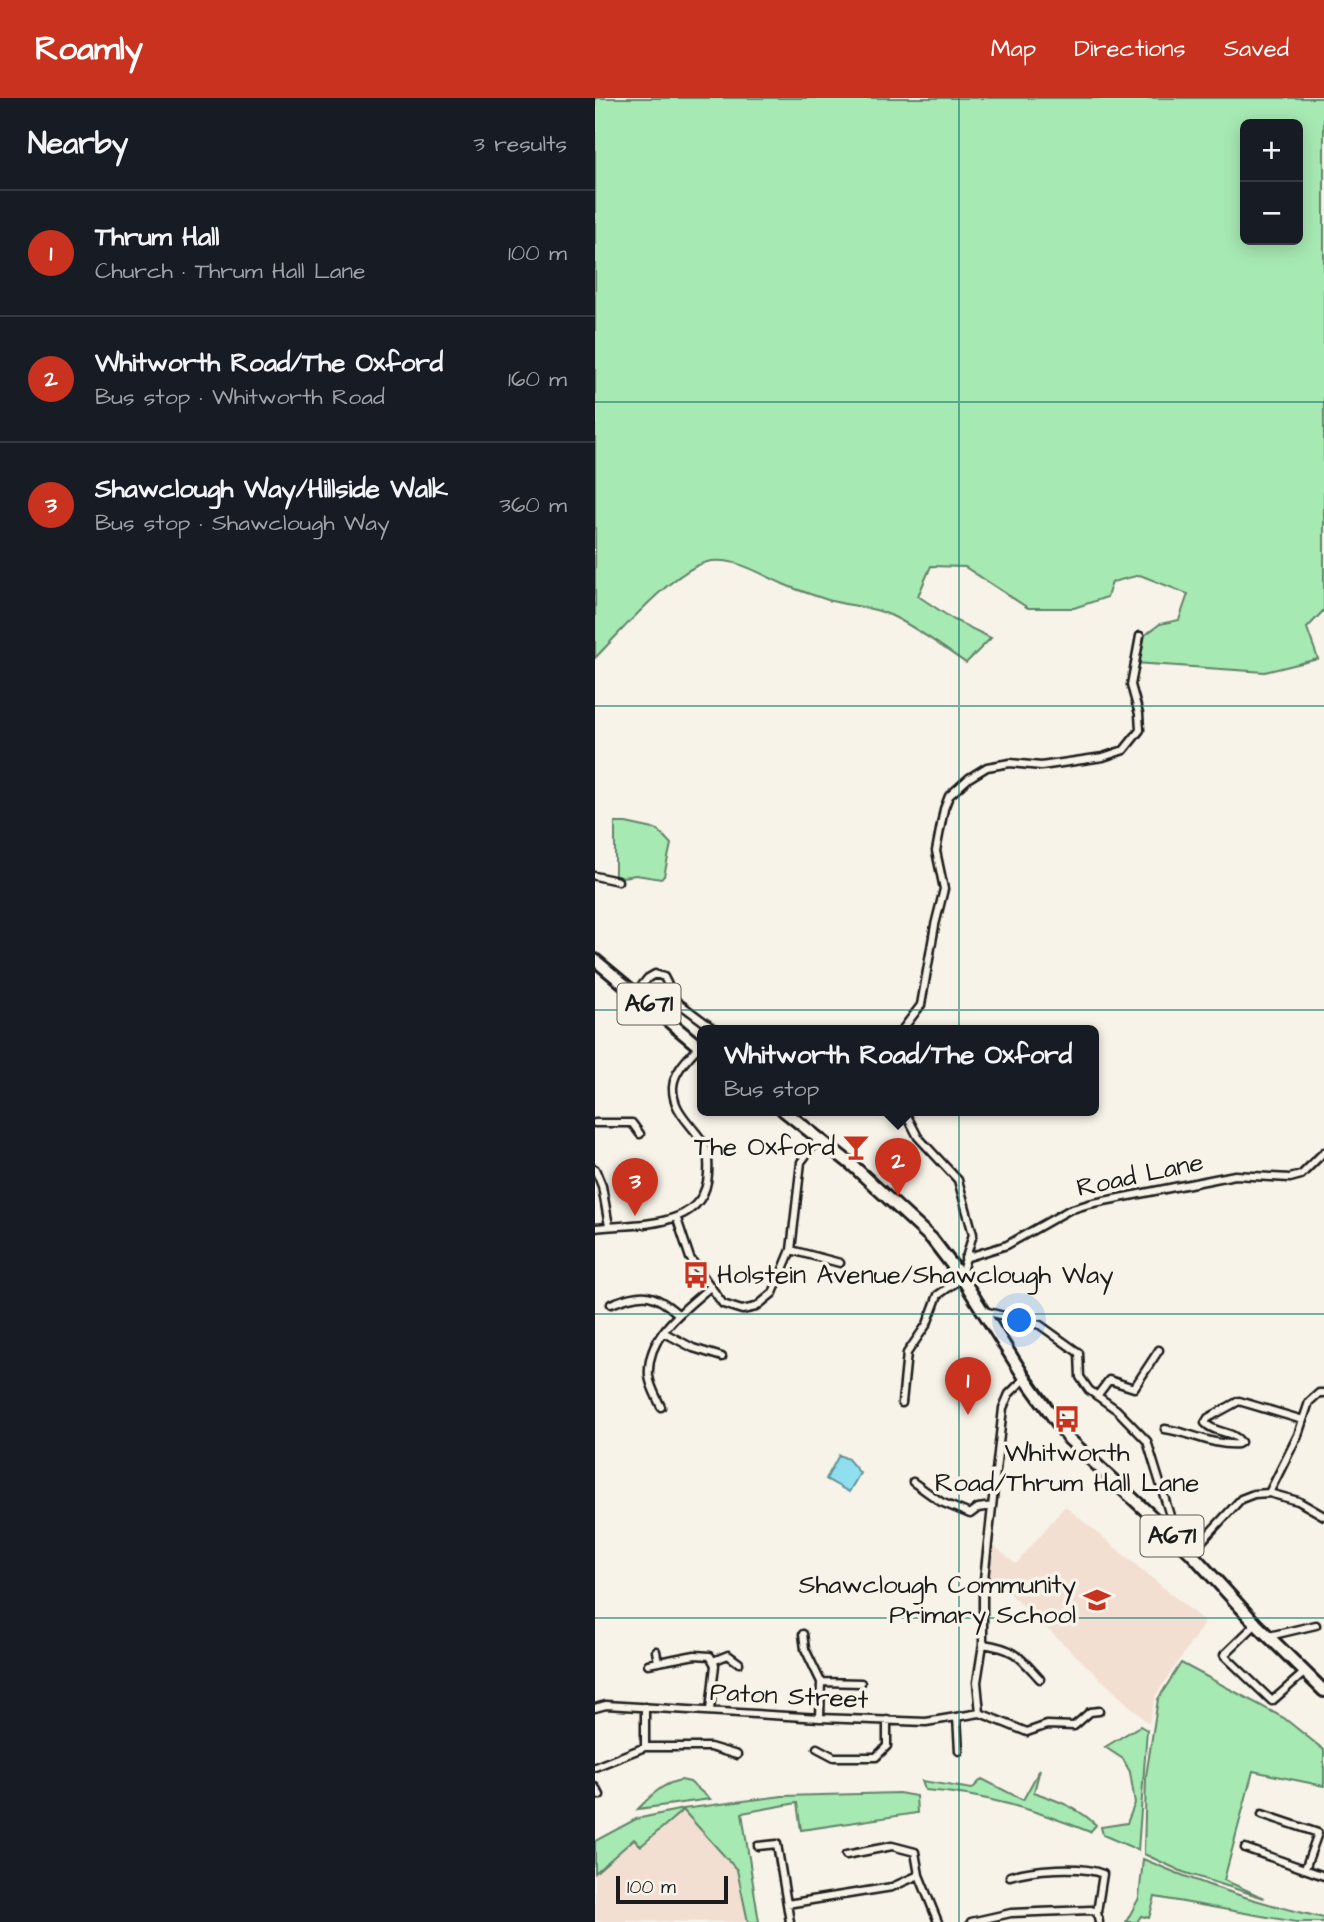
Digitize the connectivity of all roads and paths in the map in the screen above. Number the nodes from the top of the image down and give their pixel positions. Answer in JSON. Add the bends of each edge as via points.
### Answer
{"nodes":[{"id":1,"x":1140,"y":636,"type":"dead end"},
{"id":2,"x":595,"y":876,"type":"edge"},
{"id":3,"x":618,"y":881,"type":"dead end"},
{"id":4,"x":595,"y":960,"type":"edge"},
{"id":5,"x":635,"y":993,"type":"junction"},
{"id":6,"x":708,"y":1025,"type":"edge"},
{"id":7,"x":906,"y":1025,"type":"edge"},
{"id":8,"x":697,"y":1045,"type":"edge"},
{"id":9,"x":697,"y":1050,"type":"edge"},
{"id":10,"x":791,"y":1116,"type":"edge"},
{"id":11,"x":907,"y":1116,"type":"edge"},
{"id":12,"x":595,"y":1123,"type":"edge"},
{"id":13,"x":640,"y":1134,"type":"dead end"},
{"id":14,"x":820,"y":1138,"type":"junction"},
{"id":15,"x":1324,"y":1152,"type":"edge"},
{"id":16,"x":595,"y":1169,"type":"edge"},
{"id":17,"x":677,"y":1219,"type":"junction"},
{"id":18,"x":609,"y":1226,"type":"junction"},
{"id":19,"x":595,"y":1228,"type":"edge"},
{"id":20,"x":791,"y":1250,"type":"junction"},
{"id":21,"x":965,"y":1258,"type":"junction"},
{"id":22,"x":840,"y":1262,"type":"dead end"},
{"id":23,"x":962,"y":1278,"type":"junction"},
{"id":24,"x":710,"y":1287,"type":"junction"},
{"id":25,"x":611,"y":1304,"type":"dead end"},
{"id":26,"x":984,"y":1311,"type":"junction"},
{"id":27,"x":678,"y":1314,"type":"junction"},
{"id":28,"x":663,"y":1332,"type":"junction"},
{"id":29,"x":1159,"y":1350,"type":"dead end"},
{"id":30,"x":722,"y":1357,"type":"dead end"},
{"id":31,"x":1025,"y":1378,"type":"junction"},
{"id":32,"x":1324,"y":1393,"type":"edge"},
{"id":33,"x":1097,"y":1396,"type":"junction"},
{"id":34,"x":902,"y":1403,"type":"dead end"},
{"id":35,"x":661,"y":1408,"type":"dead end"},
{"id":36,"x":1303,"y":1420,"type":"junction"},
{"id":37,"x":1165,"y":1429,"type":"dead end"},
{"id":38,"x":913,"y":1482,"type":"dead end"},
{"id":39,"x":1269,"y":1493,"type":"junction"},
{"id":40,"x":992,"y":1506,"type":"junction"},
{"id":41,"x":1324,"y":1516,"type":"edge"},
{"id":42,"x":1168,"y":1532,"type":"junction"},
{"id":43,"x":1191,"y":1553,"type":"junction"},
{"id":44,"x":1256,"y":1624,"type":"junction"},
{"id":45,"x":1315,"y":1625,"type":"dead end"},
{"id":46,"x":803,"y":1634,"type":"dead end"},
{"id":47,"x":1269,"y":1636,"type":"junction"},
{"id":48,"x":983,"y":1644,"type":"junction"},
{"id":49,"x":656,"y":1651,"type":"dead end"},
{"id":50,"x":713,"y":1661,"type":"junction"},
{"id":51,"x":658,"y":1662,"type":"junction"},
{"id":52,"x":647,"y":1664,"type":"dead end"},
{"id":53,"x":739,"y":1664,"type":"dead end"},
{"id":54,"x":1305,"y":1672,"type":"junction"},
{"id":55,"x":1040,"y":1679,"type":"dead end"},
{"id":56,"x":821,"y":1682,"type":"junction"},
{"id":57,"x":860,"y":1683,"type":"dead end"},
{"id":58,"x":1324,"y":1691,"type":"edge"},
{"id":59,"x":645,"y":1707,"type":"junction"},
{"id":60,"x":595,"y":1708,"type":"edge"},
{"id":61,"x":710,"y":1710,"type":"junction"},
{"id":62,"x":1099,"y":1711,"type":"dead end"},
{"id":63,"x":980,"y":1713,"type":"junction"},
{"id":64,"x":957,"y":1717,"type":"junction"},
{"id":65,"x":820,"y":1718,"type":"junction"},
{"id":66,"x":887,"y":1720,"type":"junction"},
{"id":67,"x":645,"y":1747,"type":"junction"},
{"id":68,"x":817,"y":1748,"type":"dead end"},
{"id":69,"x":960,"y":1751,"type":"dead end"},
{"id":70,"x":737,"y":1755,"type":"dead end"},
{"id":71,"x":595,"y":1767,"type":"edge"},
{"id":72,"x":595,"y":1787,"type":"edge"},
{"id":73,"x":600,"y":1795,"type":"dead end"},
{"id":74,"x":1262,"y":1814,"type":"dead end"},
{"id":75,"x":758,"y":1846,"type":"dead end"},
{"id":76,"x":1245,"y":1848,"type":"dead end"},
{"id":77,"x":846,"y":1855,"type":"dead end"},
{"id":78,"x":1305,"y":1869,"type":"junction"},
{"id":79,"x":919,"y":1875,"type":"junction"},
{"id":80,"x":1010,"y":1876,"type":"dead end"},
{"id":81,"x":1324,"y":1876,"type":"edge"},
{"id":82,"x":787,"y":1905,"type":"junction"},
{"id":83,"x":1097,"y":1912,"type":"junction"},
{"id":84,"x":790,"y":1922,"type":"edge"},
{"id":85,"x":938,"y":1922,"type":"edge"},
{"id":86,"x":971,"y":1922,"type":"edge"},
{"id":87,"x":1099,"y":1922,"type":"edge"}],
"edges":[{"from":1,"to":7,"type":"street","via":[[1131,685],[1140,730],[1124,750],[1041,766],[1010,763],[987,767],[949,796],[936,851],[944,889],[921,1005]]},
{"from":2,"to":3,"type":"street"},
{"from":4,"to":5,"type":"main road","number":"A671"},
{"from":5,"to":6,"type":"street","via":[[648,978],[664,976],[676,1001]]},
{"from":5,"to":8,"type":"main road","number":"A671"},
{"from":9,"to":17,"type":"street","via":[[677,1073],[673,1089],[675,1104],[709,1158],[708,1185],[697,1207]]},
{"from":10,"to":14,"type":"main road","number":"A671"},
{"from":11,"to":21,"type":"street","via":[[918,1137],[958,1180],[973,1234]]},
{"from":12,"to":13,"type":"street","via":[[632,1123]]},
{"from":14,"to":20,"type":"street","via":[[801,1162]]},
{"from":14,"to":23,"type":"main road","number":"A671","via":[[932,1239]]},
{"from":15,"to":21,"type":"street","name":"Road Lane","via":[[1301,1175],[1290,1178],[1235,1175],[1089,1204],[1069,1210],[1007,1245]]},
{"from":16,"to":18,"type":"street"},
{"from":17,"to":18,"type":"street"},
{"from":17,"to":24,"type":"street","via":[[690,1258]]},
{"from":18,"to":19,"type":"street"},
{"from":20,"to":22,"type":"street"},
{"from":20,"to":24,"type":"street","via":[[773,1293],[756,1307],[742,1310],[723,1304]]},
{"from":21,"to":23,"type":"street"},
{"from":23,"to":26,"type":"main road","number":"A671"},
{"from":23,"to":34,"type":"street","via":[[938,1295],[927,1324],[907,1353]]},
{"from":24,"to":27,"type":"street"},
{"from":25,"to":27,"type":"street","via":[[636,1294],[666,1303]]},
{"from":26,"to":31,"type":"main road","number":"A671"},
{"from":26,"to":33,"type":"street","via":[[1046,1328],[1079,1353],[1080,1377]]},
{"from":27,"to":28,"type":"street"},
{"from":28,"to":30,"type":"street"},
{"from":28,"to":35,"type":"street","via":[[653,1349],[649,1377]]},
{"from":29,"to":33,"type":"street","via":[[1134,1388],[1109,1380]]},
{"from":31,"to":40,"type":"street","via":[[1003,1408]]},
{"from":31,"to":42,"type":"main road","number":"A671","via":[[1069,1438]]},
{"from":32,"to":36,"type":"street","via":[[1309,1402]]},
{"from":33,"to":42,"type":"street","via":[[1147,1441],[1171,1519]]},
{"from":36,"to":37,"type":"street","via":[[1239,1401],[1205,1423],[1210,1429],[1236,1436],[1238,1444]]},
{"from":36,"to":39,"type":"street"},
{"from":38,"to":40,"type":"street","via":[[941,1503],[969,1514]]},
{"from":39,"to":41,"type":"street","via":[[1298,1501]]},
{"from":39,"to":43,"type":"street","via":[[1241,1499]]},
{"from":40,"to":48,"type":"street","via":[[983,1588]]},
{"from":42,"to":43,"type":"main road","number":"A671"},
{"from":43,"to":44,"type":"main road","number":"A671"},
{"from":44,"to":47,"type":"main road","number":"A671"},
{"from":44,"to":54,"type":"street","via":[[1224,1655],[1272,1702]]},
{"from":45,"to":47,"type":"street"},
{"from":46,"to":56,"type":"street"},
{"from":47,"to":54,"type":"main road","number":"A671"},
{"from":48,"to":55,"type":"street","via":[[1017,1653]]},
{"from":48,"to":63,"type":"street","via":[[977,1682]]},
{"from":49,"to":51,"type":"street"},
{"from":50,"to":51,"type":"street","via":[[710,1656],[695,1655]]},
{"from":50,"to":53,"type":"street","via":[[727,1655]]},
{"from":50,"to":61,"type":"street"},
{"from":51,"to":52,"type":"street"},
{"from":54,"to":58,"type":"main road","number":"A671"},
{"from":56,"to":57,"type":"street"},
{"from":56,"to":65,"type":"street"},
{"from":59,"to":60,"type":"street","name":"Paton Street"},
{"from":59,"to":61,"type":"street","name":"Paton Street"},
{"from":59,"to":67,"type":"street"},
{"from":61,"to":65,"type":"street","name":"Paton Street"},
{"from":62,"to":63,"type":"street","via":[[1089,1709],[1073,1726],[1047,1725],[1027,1732]]},
{"from":63,"to":64,"type":"street","name":"Paton Street"},
{"from":64,"to":66,"type":"street","name":"Paton Street","via":[[926,1722]]},
{"from":64,"to":69,"type":"street"},
{"from":65,"to":66,"type":"street","name":"Paton Street"},
{"from":66,"to":68,"type":"street","via":[[887,1746],[876,1758],[834,1758]]},
{"from":67,"to":70,"type":"street","via":[[710,1747]]},
{"from":67,"to":71,"type":"street"},
{"from":72,"to":73,"type":"street"},
{"from":74,"to":78,"type":"street","via":[[1318,1833]]},
{"from":75,"to":82,"type":"street","via":[[777,1844]]},
{"from":76,"to":78,"type":"street"},
{"from":77,"to":79,"type":"street","via":[[892,1846],[915,1852]]},
{"from":78,"to":81,"type":"street"},
{"from":79,"to":82,"type":"street","via":[[892,1887]]},
{"from":79,"to":85,"type":"street"},
{"from":80,"to":83,"type":"street","via":[[1024,1871],[1092,1869],[1103,1874]]},
{"from":82,"to":84,"type":"street"},
{"from":83,"to":86,"type":"street","via":[[1011,1913]]},
{"from":83,"to":87,"type":"street"}]}
